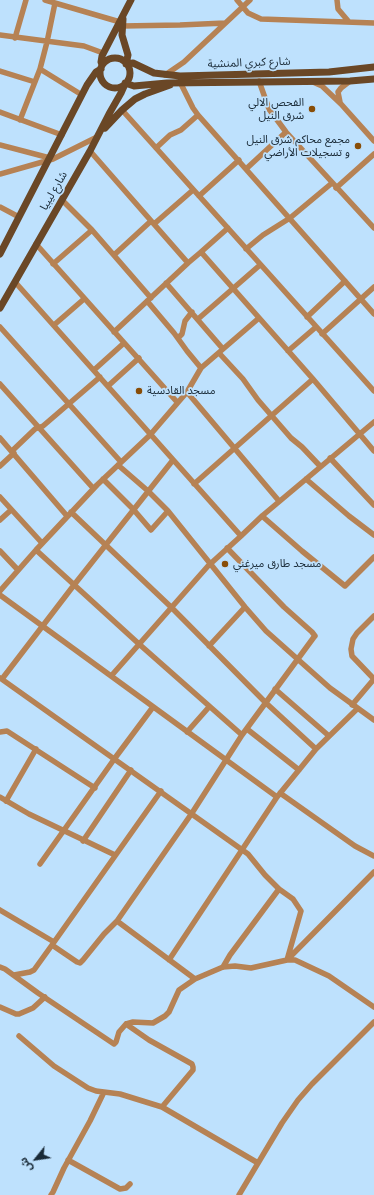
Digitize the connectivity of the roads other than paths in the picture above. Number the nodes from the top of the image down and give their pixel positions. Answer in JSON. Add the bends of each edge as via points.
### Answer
{"nodes":[{"id":1,"x":26,"y":0,"type":"edge"},
{"id":2,"x":45,"y":0,"type":"edge"},
{"id":3,"x":131,"y":0,"type":"edge"},
{"id":4,"x":237,"y":0,"type":"edge"},
{"id":5,"x":250,"y":0,"type":"edge"},
{"id":6,"x":337,"y":0,"type":"edge"},
{"id":7,"x":55,"y":3,"type":"junction"},
{"id":8,"x":243,"y":7,"type":"junction"},
{"id":9,"x":122,"y":21,"type":"junction"},
{"id":10,"x":349,"y":22,"type":"junction"},
{"id":11,"x":225,"y":23,"type":"junction"},
{"id":12,"x":374,"y":23,"type":"edge"},
{"id":13,"x":0,"y":35,"type":"edge"},
{"id":14,"x":14,"y":38,"type":"junction"},
{"id":15,"x":47,"y":42,"type":"junction"},
{"id":16,"x":103,"y":53,"type":"junction"},
{"id":17,"x":127,"y":64,"type":"junction"},
{"id":18,"x":102,"y":67,"type":"junction"},
{"id":19,"x":374,"y":67,"type":"edge"},
{"id":20,"x":40,"y":69,"type":"junction"},
{"id":21,"x":0,"y":71,"type":"edge"},
{"id":22,"x":165,"y":75,"type":"junction"},
{"id":23,"x":374,"y":79,"type":"edge"},
{"id":24,"x":312,"y":81,"type":"junction"},
{"id":25,"x":350,"y":81,"type":"junction"},
{"id":26,"x":35,"y":82,"type":"junction"},
{"id":27,"x":259,"y":82,"type":"junction"},
{"id":28,"x":125,"y":84,"type":"junction"},
{"id":29,"x":177,"y":84,"type":"junction"},
{"id":30,"x":82,"y":95,"type":"junction"},
{"id":31,"x":341,"y":104,"type":"junction"},
{"id":32,"x":122,"y":110,"type":"junction"},
{"id":33,"x":0,"y":112,"type":"edge"},
{"id":34,"x":198,"y":115,"type":"junction"},
{"id":35,"x":20,"y":120,"type":"junction"},
{"id":36,"x":286,"y":132,"type":"junction"},
{"id":37,"x":62,"y":135,"type":"junction"},
{"id":38,"x":98,"y":136,"type":"junction"},
{"id":39,"x":374,"y":141,"type":"edge"},
{"id":40,"x":0,"y":145,"type":"edge"},
{"id":41,"x":156,"y":148,"type":"junction"},
{"id":42,"x":90,"y":151,"type":"junction"},
{"id":43,"x":374,"y":154,"type":"edge"},
{"id":44,"x":49,"y":159,"type":"junction"},
{"id":45,"x":239,"y":160,"type":"junction"},
{"id":46,"x":246,"y":169,"type":"junction"},
{"id":47,"x":0,"y":174,"type":"edge"},
{"id":48,"x":332,"y":183,"type":"junction"},
{"id":49,"x":336,"y":188,"type":"junction"},
{"id":50,"x":193,"y":190,"type":"junction"},
{"id":51,"x":198,"y":196,"type":"junction"},
{"id":52,"x":62,"y":200,"type":"junction"},
{"id":53,"x":0,"y":207,"type":"edge"},
{"id":54,"x":19,"y":217,"type":"junction"},
{"id":55,"x":290,"y":218,"type":"junction"},
{"id":56,"x":152,"y":222,"type":"junction"},
{"id":57,"x":228,"y":228,"type":"junction"},
{"id":58,"x":374,"y":228,"type":"edge"},
{"id":59,"x":92,"y":230,"type":"junction"},
{"id":60,"x":36,"y":244,"type":"junction"},
{"id":61,"x":246,"y":248,"type":"junction"},
{"id":62,"x":201,"y":252,"type":"junction"},
{"id":63,"x":0,"y":254,"type":"edge"},
{"id":64,"x":114,"y":254,"type":"junction"},
{"id":65,"x":188,"y":263,"type":"junction"},
{"id":66,"x":53,"y":264,"type":"junction"},
{"id":67,"x":260,"y":265,"type":"junction"},
{"id":68,"x":345,"y":281,"type":"junction"},
{"id":69,"x":15,"y":282,"type":"junction"},
{"id":70,"x":166,"y":283,"type":"junction"},
{"id":71,"x":374,"y":287,"type":"edge"},
{"id":72,"x":233,"y":288,"type":"junction"},
{"id":73,"x":84,"y":299,"type":"junction"},
{"id":74,"x":149,"y":299,"type":"junction"},
{"id":75,"x":361,"y":299,"type":"junction"},
{"id":76,"x":0,"y":308,"type":"edge"},
{"id":77,"x":192,"y":312,"type":"junction"},
{"id":78,"x":374,"y":314,"type":"edge"},
{"id":79,"x":307,"y":317,"type":"junction"},
{"id":80,"x":259,"y":318,"type":"junction"},
{"id":81,"x":198,"y":319,"type":"junction"},
{"id":82,"x":54,"y":325,"type":"junction"},
{"id":83,"x":0,"y":327,"type":"edge"},
{"id":84,"x":316,"y":327,"type":"junction"},
{"id":85,"x":114,"y":332,"type":"junction"},
{"id":86,"x":322,"y":334,"type":"junction"},
{"id":87,"x":178,"y":338,"type":"junction"},
{"id":88,"x":124,"y":343,"type":"junction"},
{"id":89,"x":221,"y":351,"type":"junction"},
{"id":90,"x":288,"y":351,"type":"junction"},
{"id":91,"x":139,"y":358,"type":"junction"},
{"id":92,"x":201,"y":368,"type":"junction"},
{"id":93,"x":94,"y":370,"type":"junction"},
{"id":94,"x":100,"y":377,"type":"junction"},
{"id":95,"x":313,"y":379,"type":"junction"},
{"id":96,"x":0,"y":384,"type":"edge"},
{"id":97,"x":108,"y":386,"type":"junction"},
{"id":98,"x":374,"y":391,"type":"edge"},
{"id":99,"x":187,"y":392,"type":"junction"},
{"id":100,"x":177,"y":402,"type":"junction"},
{"id":101,"x":69,"y":404,"type":"junction"},
{"id":102,"x":271,"y":416,"type":"junction"},
{"id":103,"x":374,"y":422,"type":"edge"},
{"id":104,"x":39,"y":428,"type":"junction"},
{"id":105,"x":360,"y":434,"type":"junction"},
{"id":106,"x":150,"y":435,"type":"junction"},
{"id":107,"x":0,"y":438,"type":"edge"},
{"id":108,"x":234,"y":448,"type":"junction"},
{"id":109,"x":374,"y":450,"type":"edge"},
{"id":110,"x":13,"y":452,"type":"junction"},
{"id":111,"x":330,"y":458,"type":"junction"},
{"id":112,"x":173,"y":460,"type":"junction"},
{"id":113,"x":119,"y":463,"type":"junction"},
{"id":114,"x":0,"y":466,"type":"edge"},
{"id":115,"x":320,"y":466,"type":"junction"},
{"id":116,"x":103,"y":479,"type":"junction"},
{"id":117,"x":306,"y":479,"type":"junction"},
{"id":118,"x":194,"y":484,"type":"junction"},
{"id":119,"x":93,"y":488,"type":"junction"},
{"id":120,"x":148,"y":491,"type":"junction"},
{"id":121,"x":0,"y":497,"type":"edge"},
{"id":122,"x":279,"y":501,"type":"junction"},
{"id":123,"x":374,"y":505,"type":"edge"},
{"id":124,"x":11,"y":510,"type":"junction"},
{"id":125,"x":133,"y":510,"type":"junction"},
{"id":126,"x":168,"y":511,"type":"junction"},
{"id":127,"x":69,"y":514,"type":"junction"},
{"id":128,"x":262,"y":516,"type":"junction"},
{"id":129,"x":0,"y":520,"type":"edge"},
{"id":130,"x":374,"y":535,"type":"edge"},
{"id":131,"x":241,"y":536,"type":"junction"},
{"id":132,"x":42,"y":543,"type":"junction"},
{"id":133,"x":106,"y":545,"type":"junction"},
{"id":134,"x":227,"y":548,"type":"junction"},
{"id":135,"x":36,"y":550,"type":"junction"},
{"id":136,"x":0,"y":552,"type":"edge"},
{"id":137,"x":373,"y":559,"type":"edge"},
{"id":138,"x":211,"y":563,"type":"junction"},
{"id":139,"x":18,"y":570,"type":"junction"},
{"id":140,"x":74,"y":585,"type":"junction"},
{"id":141,"x":0,"y":591,"type":"edge"},
{"id":142,"x":0,"y":595,"type":"edge"},
{"id":143,"x":171,"y":607,"type":"junction"},
{"id":144,"x":245,"y":608,"type":"junction"},
{"id":145,"x":374,"y":616,"type":"edge"},
{"id":146,"x":42,"y":625,"type":"junction"},
{"id":147,"x":139,"y":644,"type":"junction"},
{"id":148,"x":209,"y":646,"type":"junction"},
{"id":149,"x":297,"y":660,"type":"junction"},
{"id":150,"x":112,"y":676,"type":"junction"},
{"id":151,"x":1,"y":678,"type":"edge"},
{"id":152,"x":374,"y":679,"type":"edge"},
{"id":153,"x":275,"y":689,"type":"junction"},
{"id":154,"x":266,"y":704,"type":"junction"},
{"id":155,"x":154,"y":707,"type":"junction"},
{"id":156,"x":210,"y":707,"type":"junction"},
{"id":157,"x":355,"y":707,"type":"junction"},
{"id":158,"x":374,"y":720,"type":"edge"},
{"id":159,"x":247,"y":729,"type":"junction"},
{"id":160,"x":0,"y":732,"type":"edge"},
{"id":161,"x":188,"y":732,"type":"junction"},
{"id":162,"x":242,"y":735,"type":"junction"},
{"id":163,"x":329,"y":736,"type":"junction"},
{"id":164,"x":316,"y":749,"type":"junction"},
{"id":165,"x":36,"y":750,"type":"junction"},
{"id":166,"x":115,"y":758,"type":"junction"},
{"id":167,"x":226,"y":760,"type":"junction"},
{"id":168,"x":131,"y":770,"type":"junction"},
{"id":169,"x":299,"y":770,"type":"junction"},
{"id":170,"x":95,"y":788,"type":"junction"},
{"id":171,"x":161,"y":791,"type":"junction"},
{"id":172,"x":278,"y":795,"type":"junction"},
{"id":173,"x":0,"y":797,"type":"edge"},
{"id":174,"x":6,"y":801,"type":"junction"},
{"id":175,"x":192,"y":813,"type":"junction"},
{"id":176,"x":64,"y":832,"type":"junction"},
{"id":177,"x":83,"y":841,"type":"junction"},
{"id":178,"x":243,"y":849,"type":"junction"},
{"id":179,"x":115,"y":856,"type":"junction"},
{"id":180,"x":374,"y":856,"type":"edge"},
{"id":181,"x":40,"y":864,"type":"dead end"},
{"id":182,"x":374,"y":872,"type":"edge"},
{"id":183,"x":278,"y":889,"type":"junction"},
{"id":184,"x":0,"y":910,"type":"edge"},
{"id":185,"x":117,"y":920,"type":"junction"},
{"id":186,"x":53,"y":943,"type":"junction"},
{"id":187,"x":169,"y":960,"type":"junction"},
{"id":188,"x":287,"y":960,"type":"junction"},
{"id":189,"x":0,"y":967,"type":"edge"},
{"id":190,"x":223,"y":967,"type":"junction"},
{"id":191,"x":14,"y":975,"type":"junction"},
{"id":192,"x":196,"y":979,"type":"junction"},
{"id":193,"x":45,"y":998,"type":"junction"},
{"id":194,"x":0,"y":1007,"type":"edge"},
{"id":195,"x":374,"y":1007,"type":"edge"},
{"id":196,"x":374,"y":1022,"type":"edge"},
{"id":197,"x":126,"y":1024,"type":"junction"},
{"id":198,"x":19,"y":1036,"type":"dead end"},
{"id":199,"x":104,"y":1092,"type":"junction"},
{"id":200,"x":162,"y":1107,"type":"junction"},
{"id":201,"x":68,"y":1160,"type":"junction"},
{"id":202,"x":258,"y":1163,"type":"junction"},
{"id":203,"x":130,"y":1184,"type":"dead end"},
{"id":204,"x":55,"y":1194,"type":"edge"},
{"id":205,"x":239,"y":1195,"type":"edge"}],
"edges":[{"from":1,"to":14,"type":"street"},
{"from":2,"to":7,"type":"street"},
{"from":3,"to":9,"type":"main road"},
{"from":4,"to":8,"type":"street"},
{"from":5,"to":8,"type":"street"},
{"from":6,"to":10,"type":"street","via":[[338,9]]},
{"from":7,"to":9,"type":"street"},
{"from":7,"to":15,"type":"street"},
{"from":8,"to":10,"type":"street","via":[[248,13],[261,19]]},
{"from":8,"to":11,"type":"street"},
{"from":9,"to":11,"type":"street","via":[[180,26]]},
{"from":9,"to":16,"type":"main road"},
{"from":9,"to":17,"type":"main road","via":[[122,38],[128,55]]},
{"from":10,"to":12,"type":"street"},
{"from":11,"to":22,"type":"street","via":[[184,62]]},
{"from":13,"to":14,"type":"street"},
{"from":14,"to":15,"type":"street"},
{"from":15,"to":16,"type":"street","via":[[84,46]]},
{"from":15,"to":20,"type":"street"},
{"from":16,"to":18,"type":"main road"},
{"from":17,"to":18,"type":"main road","via":[[114,58],[105,62]]},
{"from":17,"to":22,"type":"main road","name":"شارع كبري المنشية","via":[[132,63],[150,72]]},
{"from":17,"to":28,"type":"main road","via":[[130,72]]},
{"from":18,"to":28,"type":"main road","via":[[100,73],[103,81],[109,86]]},
{"from":18,"to":30,"type":"main road","name":"شارع ليبيا","via":[[94,74]]},
{"from":19,"to":22,"type":"main road","name":"شارع كبري المنشية","via":[[329,72]]},
{"from":20,"to":26,"type":"street"},
{"from":20,"to":30,"type":"street"},
{"from":21,"to":26,"type":"street"},
{"from":23,"to":25,"type":"main road","name":"شارع كبري المنشية"},
{"from":24,"to":25,"type":"main road","name":"شارع كبري المنشية"},
{"from":24,"to":27,"type":"main road","name":"شارع كبري المنشية"},
{"from":24,"to":31,"type":"street","via":[[322,86]]},
{"from":25,"to":31,"type":"street","via":[[338,92]]},
{"from":26,"to":35,"type":"street"},
{"from":27,"to":29,"type":"main road","name":"شارع كبري المنشية"},
{"from":27,"to":36,"type":"street","via":[[269,109]]},
{"from":28,"to":29,"type":"main road","name":"شارع كبري المنشية"},
{"from":28,"to":38,"type":"main road","name":"شارع ليبيا"},
{"from":29,"to":32,"type":"main road","via":[[140,96]]},
{"from":29,"to":34,"type":"street"},
{"from":30,"to":37,"type":"main road","name":"شارع ليبيا"},
{"from":31,"to":39,"type":"street"},
{"from":32,"to":38,"type":"main road"},
{"from":32,"to":41,"type":"street"},
{"from":33,"to":35,"type":"street"},
{"from":34,"to":41,"type":"street"},
{"from":34,"to":45,"type":"street"},
{"from":35,"to":37,"type":"street"},
{"from":36,"to":46,"type":"street"},
{"from":36,"to":48,"type":"street"},
{"from":37,"to":44,"type":"main road","name":"شارع ليبيا"},
{"from":38,"to":42,"type":"main road","name":"شارع ليبيا"},
{"from":38,"to":44,"type":"street"},
{"from":40,"to":44,"type":"street"},
{"from":41,"to":50,"type":"street"},
{"from":42,"to":52,"type":"main road","name":"شارع ليبيا"},
{"from":42,"to":56,"type":"street"},
{"from":43,"to":49,"type":"street"},
{"from":44,"to":47,"type":"street"},
{"from":44,"to":54,"type":"main road","name":"شارع ليبيا"},
{"from":45,"to":46,"type":"street"},
{"from":45,"to":51,"type":"street"},
{"from":46,"to":55,"type":"street"},
{"from":48,"to":49,"type":"street"},
{"from":48,"to":55,"type":"street"},
{"from":49,"to":58,"type":"street"},
{"from":50,"to":51,"type":"street"},
{"from":50,"to":56,"type":"street"},
{"from":51,"to":57,"type":"street"},
{"from":52,"to":59,"type":"street"},
{"from":52,"to":60,"type":"main road","name":"شارع ليبيا"},
{"from":53,"to":54,"type":"street"},
{"from":54,"to":63,"type":"main road","name":"شارع ليبيا"},
{"from":55,"to":61,"type":"street"},
{"from":55,"to":68,"type":"street"},
{"from":56,"to":64,"type":"street"},
{"from":56,"to":65,"type":"street"},
{"from":57,"to":61,"type":"street"},
{"from":57,"to":62,"type":"street"},
{"from":59,"to":64,"type":"street"},
{"from":59,"to":66,"type":"street"},
{"from":60,"to":66,"type":"street"},
{"from":60,"to":69,"type":"main road","name":"شارع ليبيا"},
{"from":61,"to":67,"type":"street"},
{"from":62,"to":65,"type":"street"},
{"from":62,"to":72,"type":"street"},
{"from":64,"to":74,"type":"street"},
{"from":65,"to":70,"type":"street"},
{"from":66,"to":73,"type":"street"},
{"from":67,"to":72,"type":"street"},
{"from":67,"to":79,"type":"street"},
{"from":68,"to":75,"type":"street"},
{"from":68,"to":79,"type":"street"},
{"from":69,"to":76,"type":"main road","name":"شارع ليبيا"},
{"from":69,"to":82,"type":"street"},
{"from":70,"to":74,"type":"street"},
{"from":70,"to":77,"type":"street"},
{"from":71,"to":75,"type":"street"},
{"from":72,"to":80,"type":"street"},
{"from":72,"to":81,"type":"street"},
{"from":73,"to":82,"type":"street"},
{"from":73,"to":85,"type":"street"},
{"from":74,"to":85,"type":"street"},
{"from":74,"to":87,"type":"street"},
{"from":75,"to":78,"type":"street"},
{"from":75,"to":86,"type":"street"},
{"from":77,"to":81,"type":"street"},
{"from":77,"to":87,"type":"street"},
{"from":79,"to":84,"type":"street"},
{"from":80,"to":89,"type":"street"},
{"from":80,"to":90,"type":"street"},
{"from":81,"to":89,"type":"street"},
{"from":82,"to":93,"type":"street"},
{"from":83,"to":101,"type":"street"},
{"from":84,"to":86,"type":"street"},
{"from":84,"to":90,"type":"street"},
{"from":85,"to":88,"type":"street"},
{"from":86,"to":98,"type":"street"},
{"from":87,"to":92,"type":"street"},
{"from":88,"to":91,"type":"street"},
{"from":88,"to":93,"type":"street"},
{"from":89,"to":92,"type":"street"},
{"from":89,"to":102,"type":"street"},
{"from":90,"to":95,"type":"street"},
{"from":91,"to":97,"type":"street"},
{"from":91,"to":100,"type":"street"},
{"from":92,"to":99,"type":"street"},
{"from":93,"to":94,"type":"street"},
{"from":94,"to":97,"type":"street"},
{"from":94,"to":101,"type":"street"},
{"from":95,"to":102,"type":"street"},
{"from":95,"to":105,"type":"street"},
{"from":96,"to":104,"type":"street"},
{"from":97,"to":106,"type":"street"},
{"from":99,"to":100,"type":"street"},
{"from":99,"to":108,"type":"street"},
{"from":100,"to":106,"type":"street"},
{"from":101,"to":104,"type":"street"},
{"from":101,"to":113,"type":"street"},
{"from":102,"to":108,"type":"street"},
{"from":102,"to":115,"type":"street"},
{"from":103,"to":105,"type":"street"},
{"from":104,"to":110,"type":"street"},
{"from":104,"to":119,"type":"street"},
{"from":105,"to":109,"type":"street"},
{"from":105,"to":111,"type":"street"},
{"from":106,"to":112,"type":"street"},
{"from":106,"to":113,"type":"street"},
{"from":107,"to":110,"type":"street"},
{"from":108,"to":118,"type":"street"},
{"from":108,"to":122,"type":"street"},
{"from":110,"to":114,"type":"street"},
{"from":110,"to":127,"type":"street"},
{"from":111,"to":115,"type":"street"},
{"from":111,"to":123,"type":"street"},
{"from":112,"to":118,"type":"street"},
{"from":112,"to":120,"type":"street"},
{"from":113,"to":116,"type":"street"},
{"from":113,"to":120,"type":"street"},
{"from":115,"to":117,"type":"street"},
{"from":116,"to":119,"type":"street"},
{"from":116,"to":125,"type":"street"},
{"from":117,"to":122,"type":"street"},
{"from":117,"to":130,"type":"street"},
{"from":118,"to":131,"type":"street"},
{"from":119,"to":127,"type":"street"},
{"from":120,"to":125,"type":"street"},
{"from":120,"to":126,"type":"street"},
{"from":121,"to":124,"type":"street"},
{"from":122,"to":128,"type":"street"},
{"from":124,"to":129,"type":"street"},
{"from":124,"to":132,"type":"street"},
{"from":125,"to":126,"type":"street","via":[[151,530]]},
{"from":125,"to":133,"type":"street"},
{"from":126,"to":138,"type":"street"},
{"from":127,"to":132,"type":"street"},
{"from":127,"to":133,"type":"street"},
{"from":128,"to":131,"type":"street"},
{"from":128,"to":137,"type":"street","via":[[343,585],[347,585]]},
{"from":131,"to":134,"type":"street"},
{"from":132,"to":135,"type":"street"},
{"from":133,"to":140,"type":"street"},
{"from":133,"to":143,"type":"street"},
{"from":134,"to":138,"type":"street"},
{"from":134,"to":149,"type":"street","via":[[314,634],[313,640]]},
{"from":135,"to":139,"type":"street"},
{"from":135,"to":140,"type":"street"},
{"from":136,"to":139,"type":"street"},
{"from":138,"to":143,"type":"street"},
{"from":138,"to":144,"type":"street"},
{"from":139,"to":141,"type":"street"},
{"from":140,"to":146,"type":"street"},
{"from":140,"to":147,"type":"street"},
{"from":142,"to":146,"type":"street"},
{"from":143,"to":147,"type":"street"},
{"from":143,"to":148,"type":"street"},
{"from":144,"to":148,"type":"street"},
{"from":144,"to":149,"type":"street"},
{"from":145,"to":152,"type":"street","via":[[357,633],[351,649],[352,656]]},
{"from":146,"to":150,"type":"street"},
{"from":146,"to":151,"type":"street"},
{"from":147,"to":150,"type":"street"},
{"from":147,"to":156,"type":"street"},
{"from":148,"to":154,"type":"street"},
{"from":149,"to":153,"type":"street"},
{"from":149,"to":157,"type":"street"},
{"from":150,"to":155,"type":"street"},
{"from":151,"to":166,"type":"street"},
{"from":152,"to":157,"type":"street"},
{"from":153,"to":154,"type":"street"},
{"from":153,"to":163,"type":"street"},
{"from":154,"to":159,"type":"street"},
{"from":154,"to":164,"type":"street"},
{"from":155,"to":161,"type":"street"},
{"from":155,"to":166,"type":"street"},
{"from":156,"to":161,"type":"street"},
{"from":156,"to":162,"type":"street"},
{"from":157,"to":158,"type":"street"},
{"from":157,"to":163,"type":"street"},
{"from":159,"to":162,"type":"street"},
{"from":159,"to":169,"type":"street"},
{"from":160,"to":165,"type":"street","via":[[7,732]]},
{"from":161,"to":167,"type":"street"},
{"from":162,"to":167,"type":"street"},
{"from":163,"to":164,"type":"street"},
{"from":164,"to":169,"type":"street"},
{"from":165,"to":170,"type":"street"},
{"from":165,"to":174,"type":"street"},
{"from":166,"to":168,"type":"street"},
{"from":166,"to":170,"type":"street"},
{"from":167,"to":172,"type":"street"},
{"from":167,"to":175,"type":"street"},
{"from":168,"to":171,"type":"street"},
{"from":168,"to":177,"type":"street"},
{"from":169,"to":172,"type":"street"},
{"from":170,"to":176,"type":"street"},
{"from":171,"to":175,"type":"street"},
{"from":171,"to":179,"type":"street"},
{"from":172,"to":178,"type":"street"},
{"from":172,"to":180,"type":"street"},
{"from":173,"to":174,"type":"street"},
{"from":174,"to":176,"type":"street"},
{"from":175,"to":178,"type":"street"},
{"from":175,"to":185,"type":"street"},
{"from":176,"to":177,"type":"street"},
{"from":176,"to":181,"type":"street"},
{"from":177,"to":179,"type":"street"},
{"from":178,"to":183,"type":"street"},
{"from":178,"to":187,"type":"street"},
{"from":179,"to":186,"type":"street"},
{"from":182,"to":188,"type":"street"},
{"from":183,"to":188,"type":"street","via":[[293,899],[301,911]]},
{"from":183,"to":190,"type":"street"},
{"from":184,"to":186,"type":"street"},
{"from":185,"to":186,"type":"street","via":[[80,963]]},
{"from":185,"to":187,"type":"street"},
{"from":186,"to":191,"type":"street","via":[[34,970]]},
{"from":187,"to":192,"type":"street"},
{"from":188,"to":190,"type":"street","via":[[251,968]]},
{"from":188,"to":195,"type":"street","via":[[296,960],[329,976]]},
{"from":189,"to":191,"type":"street"},
{"from":190,"to":192,"type":"street"},
{"from":191,"to":193,"type":"street"},
{"from":192,"to":197,"type":"street","via":[[179,990],[169,1012],[160,1020],[153,1023]]},
{"from":193,"to":194,"type":"street","via":[[33,1008],[19,1014]]},
{"from":193,"to":197,"type":"street","via":[[111,1043],[116,1042],[119,1032]]},
{"from":196,"to":202,"type":"street","via":[[298,1100]]},
{"from":197,"to":200,"type":"street","via":[[192,1064],[193,1070]]},
{"from":198,"to":199,"type":"street","via":[[54,1066],[92,1090]]},
{"from":199,"to":200,"type":"street","via":[[120,1094]]},
{"from":199,"to":201,"type":"street"},
{"from":200,"to":202,"type":"street"},
{"from":201,"to":203,"type":"street","via":[[120,1189]]},
{"from":201,"to":204,"type":"street","via":[[58,1180]]},
{"from":202,"to":205,"type":"street"}]}
